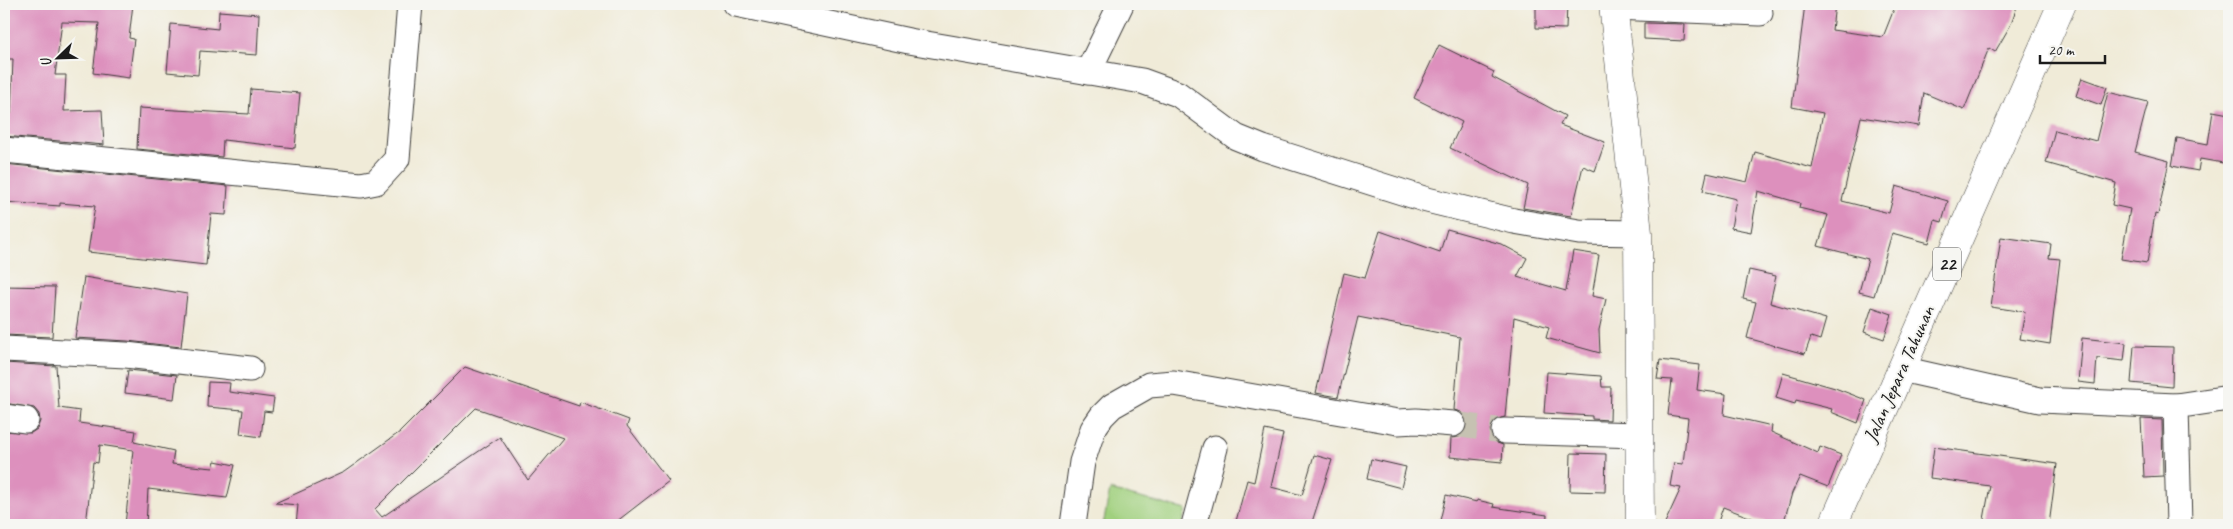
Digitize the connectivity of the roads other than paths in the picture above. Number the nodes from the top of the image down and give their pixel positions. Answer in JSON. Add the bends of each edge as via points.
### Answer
{"nodes":[{"id":1,"x":410,"y":4,"type":"edge"},
{"id":2,"x":736,"y":4,"type":"edge"},
{"id":3,"x":1121,"y":4,"type":"edge"},
{"id":4,"x":2062,"y":4,"type":"edge"},
{"id":5,"x":1613,"y":5,"type":"edge"},
{"id":6,"x":1760,"y":13,"type":"dead end"},
{"id":7,"x":1088,"y":72,"type":"junction"},
{"id":8,"x":4,"y":150,"type":"edge"},
{"id":9,"x":1638,"y":233,"type":"junction"},
{"id":10,"x":4,"y":350,"type":"edge"},
{"id":11,"x":250,"y":369,"type":"dead end"},
{"id":12,"x":1902,"y":369,"type":"junction"},
{"id":13,"x":2229,"y":398,"type":"edge"},
{"id":14,"x":2176,"y":406,"type":"junction"},
{"id":15,"x":1452,"y":424,"type":"tunnel mouth"},
{"id":16,"x":1504,"y":431,"type":"tunnel mouth"},
{"id":17,"x":1639,"y":435,"type":"junction"},
{"id":18,"x":1214,"y":448,"type":"dead end"},
{"id":19,"x":1073,"y":525,"type":"edge"},
{"id":20,"x":1194,"y":525,"type":"edge"},
{"id":21,"x":1640,"y":525,"type":"edge"},
{"id":22,"x":1833,"y":525,"type":"edge"},
{"id":23,"x":2179,"y":525,"type":"edge"}],
"edges":[{"from":1,"to":8,"type":"street","via":[[397,159],[376,182],[361,185]]},
{"from":2,"to":7,"type":"street","via":[[909,40]]},
{"from":3,"to":7,"type":"street"},
{"from":4,"to":12,"type":"main road","name":"Jalan Jepara Tahunan","number":"22"},
{"from":5,"to":6,"type":"street"},
{"from":5,"to":9,"type":"main road"},
{"from":7,"to":9,"type":"street","via":[[1142,81],[1178,94],[1236,137],[1427,200],[1514,221],[1579,232]]},
{"from":9,"to":17,"type":"main road"},
{"from":10,"to":11,"type":"street","via":[[126,355]]},
{"from":12,"to":14,"type":"street","via":[[2040,400]]},
{"from":12,"to":22,"type":"main road","name":"Jalan Jepara Tahunan","number":"22"},
{"from":13,"to":14,"type":"street"},
{"from":14,"to":23,"type":"street"},
{"from":15,"to":19,"type":"street","via":[[1398,422],[1174,383],[1150,385],[1112,406],[1094,429],[1082,462]]},
{"from":16,"to":17,"type":"street"},
{"from":17,"to":21,"type":"main road"},
{"from":18,"to":20,"type":"street"}]}
